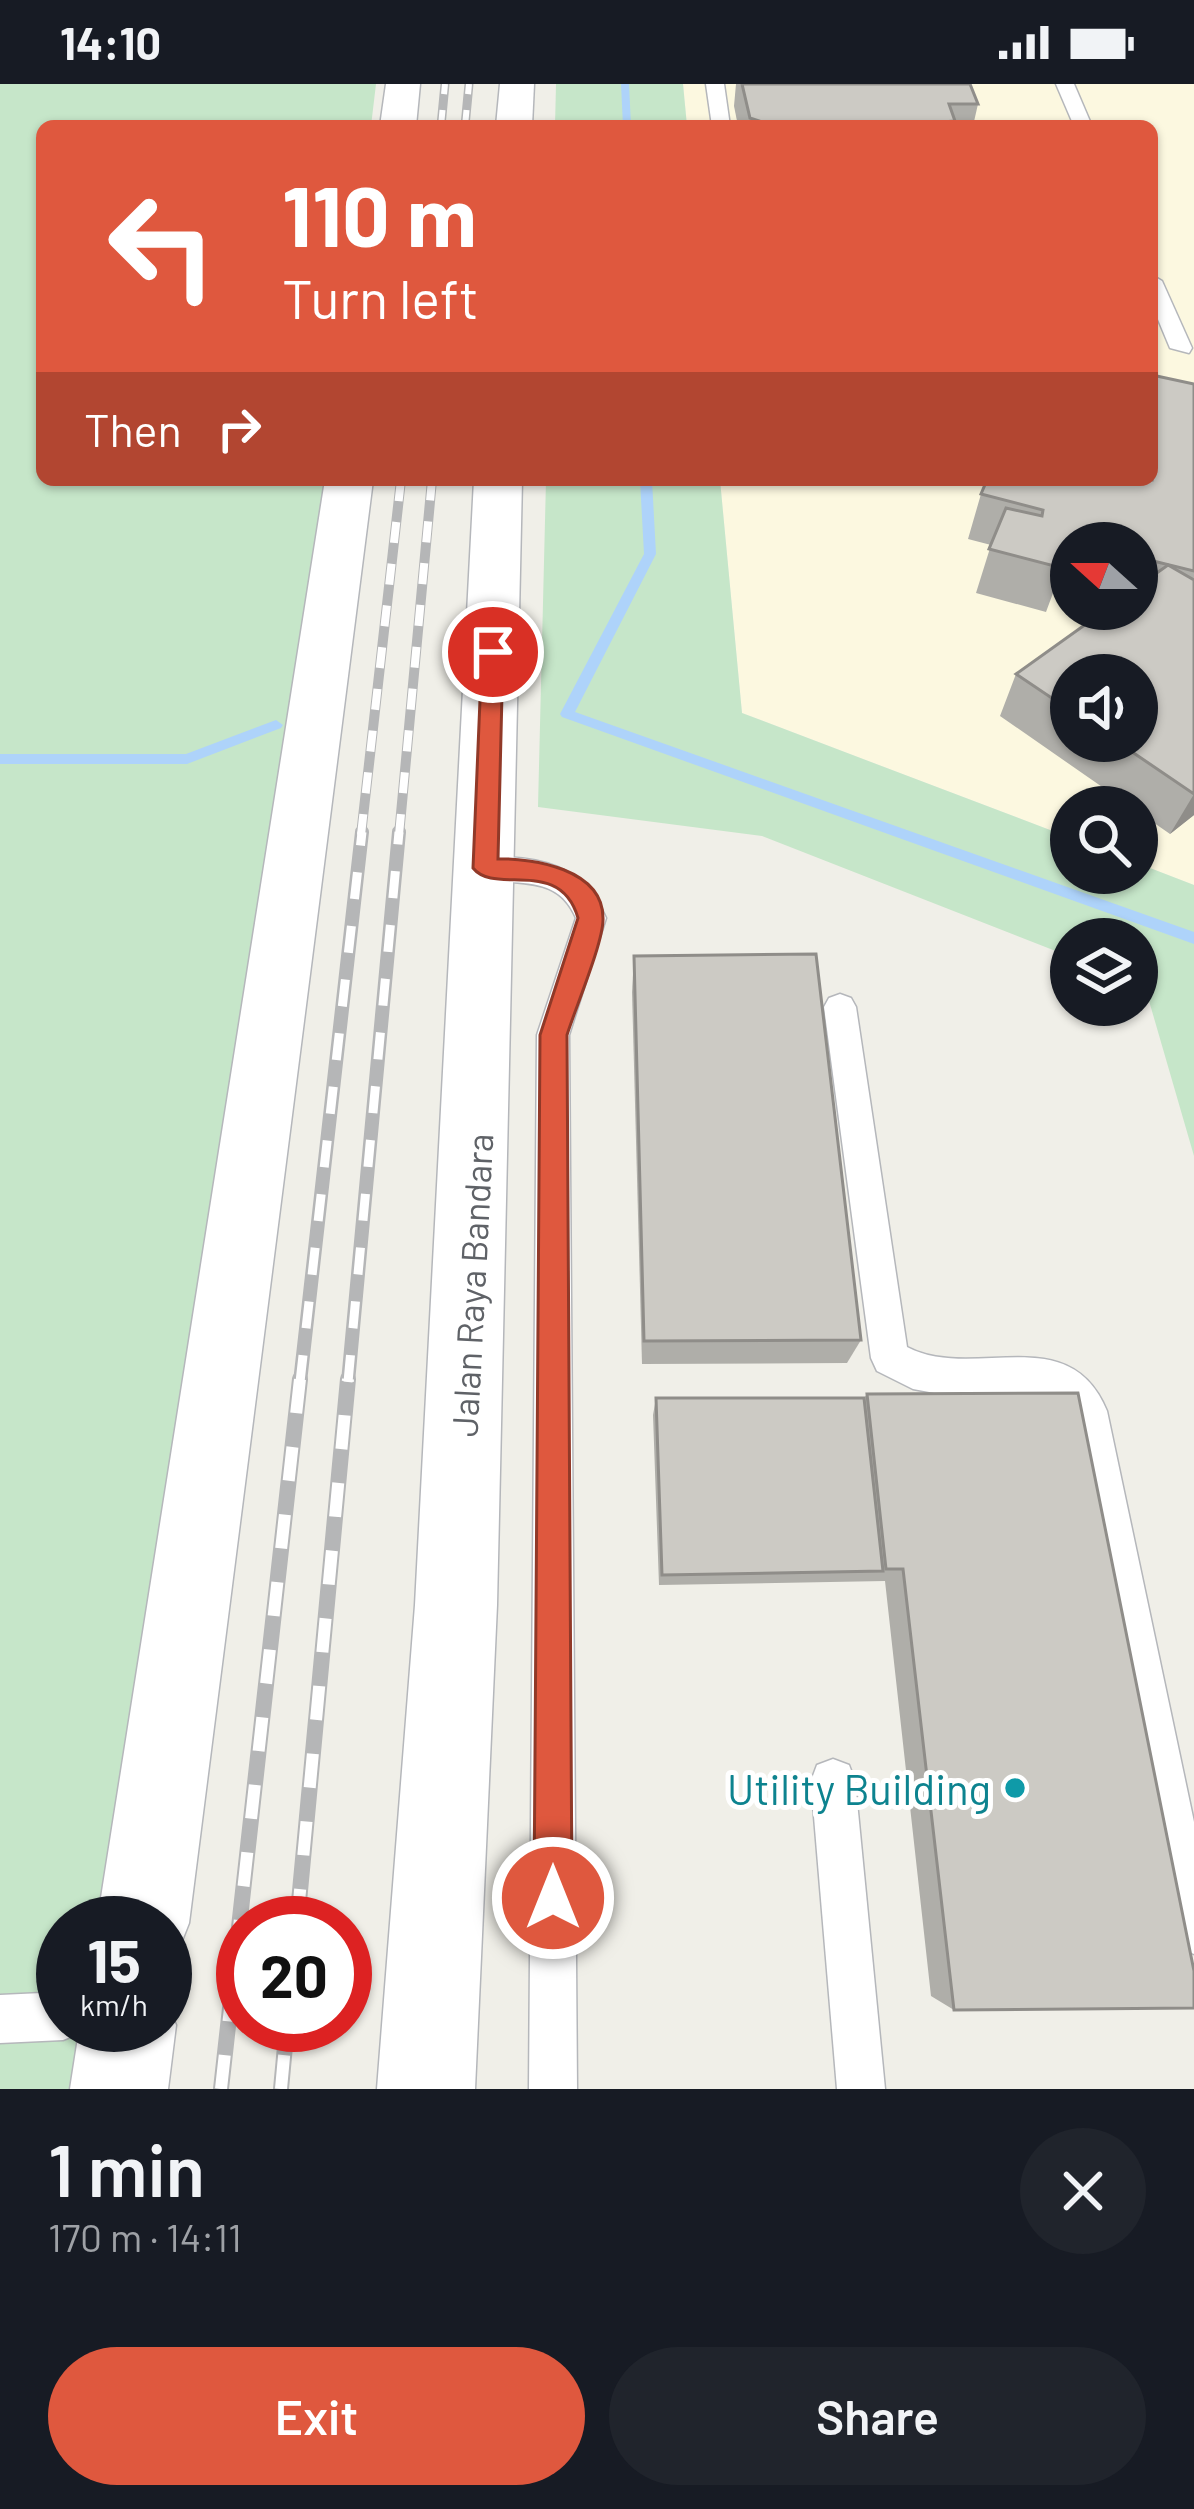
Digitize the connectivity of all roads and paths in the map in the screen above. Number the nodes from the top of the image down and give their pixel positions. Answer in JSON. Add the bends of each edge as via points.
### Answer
{"nodes":[{"id":1,"x":403,"y":84,"type":"edge"},
{"id":2,"x":517,"y":84,"type":"edge"},
{"id":3,"x":715,"y":84,"type":"edge"},
{"id":4,"x":1065,"y":84,"type":"edge"},
{"id":5,"x":399,"y":120,"type":"edge"},
{"id":6,"x":514,"y":120,"type":"edge"},
{"id":7,"x":720,"y":120,"type":"edge"},
{"id":8,"x":1080,"y":120,"type":"edge"},
{"id":9,"x":1158,"y":292,"type":"edge"},
{"id":10,"x":1188,"y":348,"type":"edge"},
{"id":11,"x":348,"y":486,"type":"edge"},
{"id":12,"x":498,"y":486,"type":"edge"},
{"id":13,"x":486,"y":868,"type":"junction"},
{"id":14,"x":840,"y":1007,"type":"dead end"},
{"id":15,"x":833,"y":1781,"type":"dead end"},
{"id":16,"x":146,"y":1896,"type":"edge"},
{"id":17,"x":1194,"y":1931,"type":"edge"},
{"id":18,"x":36,"y":2017,"type":"edge"},
{"id":19,"x":0,"y":2019,"type":"edge"},
{"id":20,"x":124,"y":2052,"type":"edge"},
{"id":21,"x":119,"y":2089,"type":"edge"},
{"id":22,"x":426,"y":2089,"type":"edge"},
{"id":23,"x":553,"y":2089,"type":"edge"},
{"id":24,"x":861,"y":2089,"type":"edge"}],
"edges":[{"from":1,"to":5,"type":"street"},
{"from":2,"to":6,"type":"street"},
{"from":3,"to":7,"type":"lane"},
{"from":4,"to":8,"type":"lane"},
{"from":9,"to":10,"type":"lane"},
{"from":11,"to":16,"type":"street"},
{"from":12,"to":13,"type":"street","name":"Jalan Raya Bandara"},
{"from":13,"to":22,"type":"street","name":"Jalan Raya Bandara","via":[[457,1605]]},
{"from":13,"to":23,"type":"lane","via":[[562,879],[591,918],[553,1035]]},
{"from":14,"to":17,"type":"lane","via":[[890,1358],[925,1377],[1056,1378],[1088,1411]]},
{"from":15,"to":24,"type":"lane"},
{"from":18,"to":19,"type":"lane"},
{"from":20,"to":21,"type":"street"}]}
